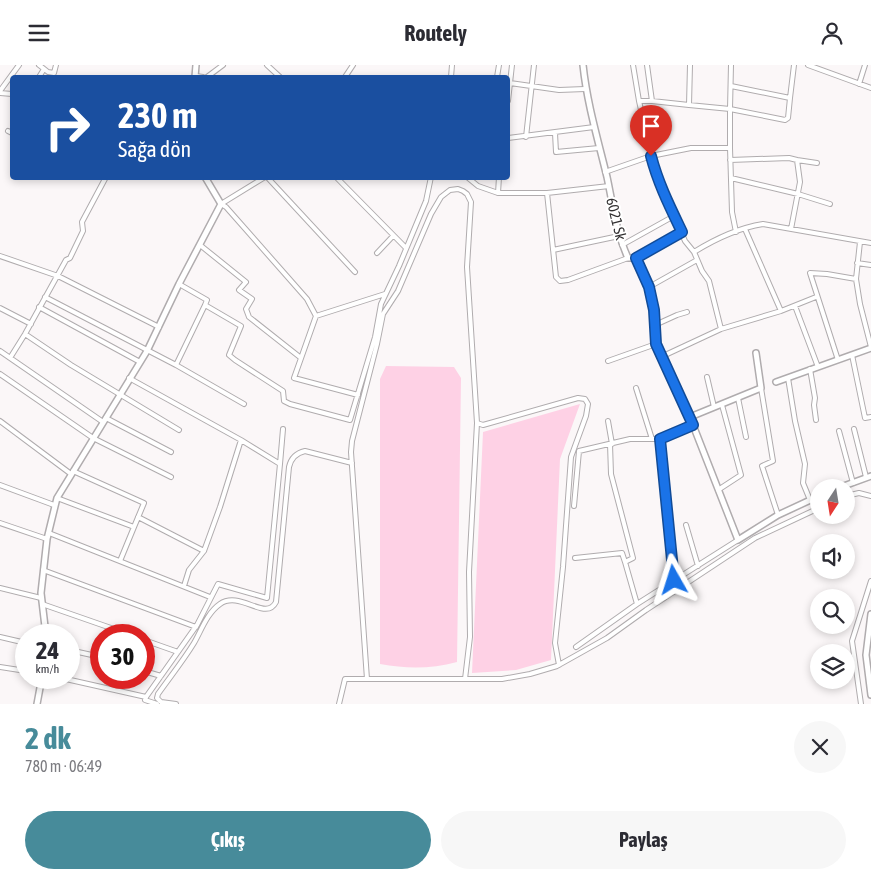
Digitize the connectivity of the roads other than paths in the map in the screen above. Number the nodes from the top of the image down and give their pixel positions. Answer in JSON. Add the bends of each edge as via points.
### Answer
{"nodes":[{"id":1,"x":38,"y":65,"type":"edge"},
{"id":2,"x":56,"y":65,"type":"edge"},
{"id":3,"x":223,"y":65,"type":"edge"},
{"id":4,"x":267,"y":65,"type":"edge"},
{"id":5,"x":512,"y":65,"type":"edge"},
{"id":6,"x":534,"y":65,"type":"edge"},
{"id":7,"x":583,"y":65,"type":"edge"},
{"id":8,"x":633,"y":65,"type":"edge"},
{"id":9,"x":647,"y":65,"type":"edge"},
{"id":10,"x":690,"y":65,"type":"edge"},
{"id":11,"x":731,"y":65,"type":"edge"},
{"id":12,"x":794,"y":65,"type":"edge"},
{"id":13,"x":808,"y":65,"type":"edge"},
{"id":14,"x":865,"y":65,"type":"edge"},
{"id":15,"x":814,"y":66,"type":"edge"},
{"id":16,"x":44,"y":69,"type":"junction"},
{"id":17,"x":40,"y":75,"type":"edge"},
{"id":18,"x":210,"y":75,"type":"edge"},
{"id":19,"x":278,"y":75,"type":"edge"},
{"id":20,"x":10,"y":78,"type":"edge"},
{"id":21,"x":510,"y":83,"type":"joint"},
{"id":22,"x":859,"y":83,"type":"junction"},
{"id":23,"x":532,"y":86,"type":"junction"},
{"id":24,"x":731,"y":86,"type":"junction"},
{"id":25,"x":871,"y":88,"type":"edge"},
{"id":26,"x":585,"y":89,"type":"junction"},
{"id":27,"x":0,"y":92,"type":"edge"},
{"id":28,"x":790,"y":98,"type":"junction"},
{"id":29,"x":639,"y":101,"type":"junction"},
{"id":30,"x":652,"y":101,"type":"junction"},
{"id":31,"x":689,"y":105,"type":"junction"},
{"id":32,"x":730,"y":109,"type":"junction"},
{"id":33,"x":594,"y":127,"type":"junction"},
{"id":34,"x":555,"y":133,"type":"junction"},
{"id":35,"x":526,"y":137,"type":"junction"},
{"id":36,"x":510,"y":138,"type":"edge"},
{"id":37,"x":599,"y":148,"type":"junction"},
{"id":38,"x":730,"y":148,"type":"junction"},
{"id":39,"x":651,"y":156,"type":"junction"},
{"id":40,"x":797,"y":160,"type":"junction"},
{"id":41,"x":730,"y":161,"type":"junction"},
{"id":42,"x":817,"y":163,"type":"dead end"},
{"id":43,"x":605,"y":171,"type":"junction"},
{"id":44,"x":731,"y":177,"type":"junction"},
{"id":45,"x":104,"y":180,"type":"edge"},
{"id":46,"x":208,"y":180,"type":"edge"},
{"id":47,"x":261,"y":180,"type":"edge"},
{"id":48,"x":269,"y":180,"type":"edge"},
{"id":49,"x":339,"y":180,"type":"edge"},
{"id":50,"x":430,"y":180,"type":"edge"},
{"id":51,"x":471,"y":180,"type":"edge"},
{"id":52,"x":499,"y":180,"type":"edge"},
{"id":53,"x":609,"y":186,"type":"junction"},
{"id":54,"x":498,"y":193,"type":"junction"},
{"id":55,"x":547,"y":193,"type":"junction"},
{"id":56,"x":798,"y":194,"type":"junction"},
{"id":57,"x":221,"y":204,"type":"junction"},
{"id":58,"x":830,"y":204,"type":"dead end"},
{"id":59,"x":674,"y":216,"type":"junction"},
{"id":60,"x":744,"y":229,"type":"junction"},
{"id":61,"x":791,"y":229,"type":"junction"},
{"id":62,"x":682,"y":232,"type":"junction"},
{"id":63,"x":736,"y":232,"type":"junction"},
{"id":64,"x":393,"y":236,"type":"junction"},
{"id":65,"x":619,"y":236,"type":"junction"},
{"id":66,"x":860,"y":242,"type":"junction"},
{"id":67,"x":871,"y":243,"type":"edge"},
{"id":68,"x":200,"y":245,"type":"junction"},
{"id":69,"x":622,"y":245,"type":"junction"},
{"id":70,"x":406,"y":248,"type":"junction"},
{"id":71,"x":553,"y":250,"type":"junction"},
{"id":72,"x":694,"y":252,"type":"junction"},
{"id":73,"x":377,"y":253,"type":"dead end"},
{"id":74,"x":0,"y":256,"type":"edge"},
{"id":75,"x":628,"y":258,"type":"junction"},
{"id":76,"x":636,"y":258,"type":"junction"},
{"id":77,"x":697,"y":260,"type":"junction"},
{"id":78,"x":857,"y":263,"type":"junction"},
{"id":79,"x":871,"y":265,"type":"edge"},
{"id":80,"x":355,"y":272,"type":"dead end"},
{"id":81,"x":58,"y":276,"type":"junction"},
{"id":82,"x":856,"y":279,"type":"junction"},
{"id":83,"x":179,"y":284,"type":"junction"},
{"id":84,"x":649,"y":287,"type":"junction"},
{"id":85,"x":385,"y":294,"type":"junction"},
{"id":86,"x":45,"y":297,"type":"junction"},
{"id":87,"x":816,"y":297,"type":"junction"},
{"id":88,"x":205,"y":305,"type":"junction"},
{"id":89,"x":795,"y":306,"type":"junction"},
{"id":90,"x":39,"y":307,"type":"junction"},
{"id":91,"x":0,"y":308,"type":"edge"},
{"id":92,"x":781,"y":311,"type":"junction"},
{"id":93,"x":687,"y":312,"type":"dead end"},
{"id":94,"x":316,"y":316,"type":"junction"},
{"id":95,"x":249,"y":317,"type":"junction"},
{"id":96,"x":31,"y":324,"type":"junction"},
{"id":97,"x":655,"y":325,"type":"junction"},
{"id":98,"x":241,"y":326,"type":"junction"},
{"id":99,"x":159,"y":327,"type":"junction"},
{"id":100,"x":721,"y":329,"type":"junction"},
{"id":101,"x":25,"y":334,"type":"junction"},
{"id":102,"x":656,"y":344,"type":"junction"},
{"id":103,"x":871,"y":347,"type":"edge"},
{"id":104,"x":0,"y":351,"type":"edge"},
{"id":105,"x":147,"y":351,"type":"junction"},
{"id":106,"x":756,"y":353,"type":"dead end"},
{"id":107,"x":852,"y":355,"type":"junction"},
{"id":108,"x":10,"y":357,"type":"junction"},
{"id":109,"x":663,"y":357,"type":"junction"},
{"id":110,"x":301,"y":358,"type":"junction"},
{"id":111,"x":838,"y":360,"type":"junction"},
{"id":112,"x":608,"y":361,"type":"dead end"},
{"id":113,"x":140,"y":362,"type":"junction"},
{"id":114,"x":176,"y":365,"type":"junction"},
{"id":115,"x":818,"y":367,"type":"junction"},
{"id":116,"x":810,"y":369,"type":"junction"},
{"id":117,"x":0,"y":374,"type":"edge"},
{"id":118,"x":707,"y":377,"type":"dead end"},
{"id":119,"x":130,"y":378,"type":"junction"},
{"id":120,"x":788,"y":378,"type":"junction"},
{"id":121,"x":776,"y":382,"type":"dead end"},
{"id":122,"x":636,"y":388,"type":"dead end"},
{"id":123,"x":761,"y":388,"type":"junction"},
{"id":124,"x":120,"y":393,"type":"junction"},
{"id":125,"x":358,"y":395,"type":"junction"},
{"id":126,"x":738,"y":398,"type":"junction"},
{"id":127,"x":244,"y":404,"type":"dead end"},
{"id":128,"x":722,"y":405,"type":"junction"},
{"id":129,"x":714,"y":407,"type":"junction"},
{"id":130,"x":690,"y":417,"type":"junction"},
{"id":131,"x":871,"y":417,"type":"edge"},
{"id":132,"x":105,"y":420,"type":"junction"},
{"id":133,"x":816,"y":420,"type":"dead end"},
{"id":134,"x":0,"y":421,"type":"edge"},
{"id":135,"x":608,"y":421,"type":"dead end"},
{"id":136,"x":477,"y":423,"type":"junction"},
{"id":137,"x":693,"y":425,"type":"junction"},
{"id":138,"x":283,"y":429,"type":"dead end"},
{"id":139,"x":854,"y":429,"type":"dead end"},
{"id":140,"x":180,"y":430,"type":"dead end"},
{"id":141,"x":839,"y":431,"type":"dead end"},
{"id":142,"x":746,"y":437,"type":"dead end"},
{"id":143,"x":94,"y":438,"type":"junction"},
{"id":144,"x":652,"y":439,"type":"junction"},
{"id":145,"x":660,"y":439,"type":"junction"},
{"id":146,"x":241,"y":440,"type":"junction"},
{"id":147,"x":611,"y":444,"type":"junction"},
{"id":148,"x":172,"y":452,"type":"dead end"},
{"id":149,"x":352,"y":463,"type":"junction"},
{"id":150,"x":280,"y":464,"type":"junction"},
{"id":151,"x":72,"y":473,"type":"junction"},
{"id":152,"x":868,"y":476,"type":"edge"},
{"id":153,"x":171,"y":477,"type":"dead end"},
{"id":154,"x":852,"y":479,"type":"edge"},
{"id":155,"x":855,"y":482,"type":"edge"},
{"id":156,"x":0,"y":485,"type":"edge"},
{"id":157,"x":718,"y":490,"type":"junction"},
{"id":158,"x":855,"y":494,"type":"edge"},
{"id":159,"x":871,"y":496,"type":"edge"},
{"id":160,"x":57,"y":498,"type":"junction"},
{"id":161,"x":810,"y":500,"type":"joint"},
{"id":162,"x":54,"y":505,"type":"junction"},
{"id":163,"x":574,"y":505,"type":"dead end"},
{"id":164,"x":810,"y":512,"type":"edge"},
{"id":165,"x":778,"y":515,"type":"junction"},
{"id":166,"x":138,"y":517,"type":"junction"},
{"id":167,"x":0,"y":523,"type":"edge"},
{"id":168,"x":686,"y":525,"type":"dead end"},
{"id":169,"x":134,"y":527,"type":"junction"},
{"id":170,"x":48,"y":536,"type":"junction"},
{"id":171,"x":738,"y":540,"type":"junction"},
{"id":172,"x":204,"y":551,"type":"junction"},
{"id":173,"x":575,"y":558,"type":"dead end"},
{"id":174,"x":120,"y":561,"type":"junction"},
{"id":175,"x":625,"y":562,"type":"junction"},
{"id":176,"x":698,"y":566,"type":"junction"},
{"id":177,"x":43,"y":570,"type":"junction"},
{"id":178,"x":674,"y":580,"type":"junction"},
{"id":179,"x":871,"y":581,"type":"edge"},
{"id":180,"x":184,"y":586,"type":"junction"},
{"id":181,"x":0,"y":589,"type":"edge"},
{"id":182,"x":210,"y":597,"type":"junction"},
{"id":183,"x":41,"y":601,"type":"junction"},
{"id":184,"x":637,"y":604,"type":"junction"},
{"id":185,"x":871,"y":614,"type":"edge"},
{"id":186,"x":44,"y":624,"type":"edge"},
{"id":187,"x":102,"y":624,"type":"edge"},
{"id":188,"x":196,"y":627,"type":"junction"},
{"id":189,"x":0,"y":637,"type":"edge"},
{"id":190,"x":15,"y":640,"type":"edge"},
{"id":191,"x":155,"y":643,"type":"edge"},
{"id":192,"x":576,"y":647,"type":"dead end"},
{"id":193,"x":178,"y":652,"type":"junction"},
{"id":194,"x":868,"y":654,"type":"edge"},
{"id":195,"x":558,"y":665,"type":"junction"},
{"id":196,"x":1,"y":667,"type":"edge"},
{"id":197,"x":15,"y":669,"type":"edge"},
{"id":198,"x":0,"y":672,"type":"edge"},
{"id":199,"x":155,"y":674,"type":"edge"},
{"id":200,"x":161,"y":676,"type":"junction"},
{"id":201,"x":366,"y":679,"type":"junction"},
{"id":202,"x":465,"y":679,"type":"junction"},
{"id":203,"x":80,"y":683,"type":"edge"},
{"id":204,"x":40,"y":689,"type":"edge"},
{"id":205,"x":871,"y":691,"type":"edge"},
{"id":206,"x":145,"y":700,"type":"edge"},
{"id":207,"x":37,"y":704,"type":"edge"},
{"id":208,"x":157,"y":704,"type":"edge"},
{"id":209,"x":176,"y":704,"type":"edge"},
{"id":210,"x":339,"y":704,"type":"edge"},
{"id":211,"x":861,"y":704,"type":"edge"}],
"edges":[{"from":1,"to":16,"type":"street"},
{"from":2,"to":16,"type":"street","via":[[54,73]]},
{"from":3,"to":18,"type":"street"},
{"from":4,"to":19,"type":"street"},
{"from":5,"to":21,"type":"street"},
{"from":6,"to":23,"type":"street"},
{"from":7,"to":26,"type":"street","name":"6021 Sk"},
{"from":8,"to":29,"type":"street"},
{"from":9,"to":30,"type":"street"},
{"from":10,"to":31,"type":"street"},
{"from":11,"to":24,"type":"street"},
{"from":12,"to":28,"type":"street"},
{"from":13,"to":15,"type":"street"},
{"from":14,"to":22,"type":"street"},
{"from":15,"to":22,"type":"street"},
{"from":16,"to":17,"type":"street"},
{"from":20,"to":27,"type":"street"},
{"from":21,"to":23,"type":"street"},
{"from":22,"to":25,"type":"street"},
{"from":23,"to":26,"type":"street"},
{"from":23,"to":35,"type":"street"},
{"from":24,"to":28,"type":"street"},
{"from":24,"to":32,"type":"street"},
{"from":26,"to":33,"type":"street","name":"6021 Sk"},
{"from":28,"to":32,"type":"street","via":[[785,120]]},
{"from":29,"to":30,"type":"street"},
{"from":29,"to":39,"type":"street"},
{"from":30,"to":31,"type":"street"},
{"from":31,"to":32,"type":"street"},
{"from":32,"to":38,"type":"street"},
{"from":33,"to":34,"type":"street"},
{"from":33,"to":37,"type":"street","name":"6021 Sk"},
{"from":34,"to":35,"type":"street"},
{"from":34,"to":37,"type":"street","via":[[556,152]]},
{"from":35,"to":36,"type":"street"},
{"from":37,"to":43,"type":"street","name":"6021 Sk"},
{"from":38,"to":39,"type":"street","via":[[691,148]]},
{"from":38,"to":41,"type":"street"},
{"from":39,"to":43,"type":"street"},
{"from":39,"to":59,"type":"street"},
{"from":40,"to":41,"type":"street"},
{"from":40,"to":42,"type":"street"},
{"from":40,"to":56,"type":"street"},
{"from":41,"to":44,"type":"street"},
{"from":43,"to":53,"type":"street","name":"6021 Sk"},
{"from":44,"to":56,"type":"street"},
{"from":44,"to":63,"type":"street"},
{"from":45,"to":81,"type":"street","via":[[82,222],[83,231],[70,258]]},
{"from":46,"to":57,"type":"street"},
{"from":47,"to":57,"type":"street"},
{"from":48,"to":80,"type":"street"},
{"from":49,"to":64,"type":"street"},
{"from":50,"to":70,"type":"street","via":[[426,201]]},
{"from":51,"to":54,"type":"street"},
{"from":52,"to":54,"type":"street"},
{"from":53,"to":55,"type":"street"},
{"from":53,"to":65,"type":"street","name":"6021 Sk"},
{"from":54,"to":55,"type":"street"},
{"from":55,"to":71,"type":"street"},
{"from":56,"to":58,"type":"street"},
{"from":56,"to":61,"type":"street"},
{"from":57,"to":68,"type":"street"},
{"from":57,"to":94,"type":"street","via":[[307,299]]},
{"from":59,"to":62,"type":"street"},
{"from":59,"to":69,"type":"street"},
{"from":60,"to":61,"type":"street","via":[[763,224]]},
{"from":60,"to":63,"type":"street"},
{"from":60,"to":92,"type":"street"},
{"from":61,"to":66,"type":"street"},
{"from":62,"to":72,"type":"street"},
{"from":62,"to":76,"type":"street"},
{"from":63,"to":72,"type":"street"},
{"from":64,"to":70,"type":"street"},
{"from":64,"to":73,"type":"street"},
{"from":65,"to":69,"type":"street","name":"6021 Sk"},
{"from":65,"to":71,"type":"street"},
{"from":66,"to":67,"type":"street"},
{"from":66,"to":78,"type":"street"},
{"from":68,"to":83,"type":"street"},
{"from":68,"to":95,"type":"street","via":[[246,282],[240,290],[252,299],[246,309]]},
{"from":69,"to":75,"type":"street","name":"6021 Sk"},
{"from":70,"to":85,"type":"street"},
{"from":71,"to":75,"type":"street","via":[[556,277],[560,281]]},
{"from":72,"to":77,"type":"street"},
{"from":74,"to":81,"type":"street"},
{"from":75,"to":76,"type":"street","name":"6021 Sk"},
{"from":76,"to":84,"type":"street","name":"6021 Sk"},
{"from":77,"to":84,"type":"street"},
{"from":77,"to":100,"type":"street","via":[[709,281]]},
{"from":78,"to":79,"type":"street"},
{"from":78,"to":82,"type":"street"},
{"from":81,"to":86,"type":"street"},
{"from":81,"to":99,"type":"street"},
{"from":82,"to":87,"type":"street","via":[[810,273]]},
{"from":82,"to":103,"type":"street"},
{"from":83,"to":88,"type":"street","via":[[207,300]]},
{"from":83,"to":99,"type":"street"},
{"from":84,"to":97,"type":"street","name":"6021 Sk"},
{"from":85,"to":94,"type":"street"},
{"from":85,"to":125,"type":"street"},
{"from":86,"to":90,"type":"street"},
{"from":86,"to":105,"type":"street"},
{"from":87,"to":89,"type":"street"},
{"from":87,"to":111,"type":"street"},
{"from":88,"to":98,"type":"street"},
{"from":88,"to":114,"type":"street"},
{"from":89,"to":92,"type":"street"},
{"from":89,"to":115,"type":"street"},
{"from":90,"to":96,"type":"street"},
{"from":90,"to":113,"type":"street"},
{"from":91,"to":96,"type":"street"},
{"from":92,"to":100,"type":"street"},
{"from":93,"to":97,"type":"street"},
{"from":94,"to":110,"type":"street"},
{"from":95,"to":98,"type":"street"},
{"from":95,"to":110,"type":"street"},
{"from":96,"to":101,"type":"street"},
{"from":97,"to":102,"type":"street","name":"6021 Sk"},
{"from":98,"to":125,"type":"street","via":[[229,355],[283,391],[284,401],[350,420]]},
{"from":99,"to":105,"type":"street"},
{"from":100,"to":109,"type":"street"},
{"from":101,"to":108,"type":"street"},
{"from":101,"to":124,"type":"street"},
{"from":102,"to":109,"type":"street","name":"6021 Sk"},
{"from":102,"to":112,"type":"street"},
{"from":103,"to":107,"type":"street"},
{"from":104,"to":108,"type":"street"},
{"from":105,"to":113,"type":"street"},
{"from":105,"to":114,"type":"street"},
{"from":106,"to":123,"type":"street"},
{"from":107,"to":111,"type":"street"},
{"from":107,"to":131,"type":"street","via":[[865,418]]},
{"from":108,"to":132,"type":"street"},
{"from":109,"to":130,"type":"street","name":"6021 Sk"},
{"from":110,"to":125,"type":"street","via":[[294,378]]},
{"from":111,"to":115,"type":"street"},
{"from":113,"to":119,"type":"street"},
{"from":114,"to":127,"type":"street"},
{"from":115,"to":116,"type":"street"},
{"from":116,"to":120,"type":"street"},
{"from":116,"to":133,"type":"street"},
{"from":117,"to":143,"type":"street"},
{"from":118,"to":129,"type":"street"},
{"from":119,"to":124,"type":"street"},
{"from":119,"to":146,"type":"street"},
{"from":120,"to":121,"type":"street"},
{"from":120,"to":161,"type":"street","via":[[805,464],[803,483]]},
{"from":122,"to":144,"type":"street"},
{"from":123,"to":126,"type":"street"},
{"from":123,"to":165,"type":"street","via":[[773,461],[762,466]]},
{"from":124,"to":132,"type":"street"},
{"from":124,"to":140,"type":"street"},
{"from":126,"to":128,"type":"street"},
{"from":126,"to":142,"type":"street"},
{"from":128,"to":129,"type":"street"},
{"from":128,"to":157,"type":"street","via":[[741,475]]},
{"from":129,"to":130,"type":"street"},
{"from":130,"to":137,"type":"street","name":"6021 Sk"},
{"from":132,"to":143,"type":"street"},
{"from":132,"to":148,"type":"street"},
{"from":134,"to":151,"type":"street"},
{"from":135,"to":147,"type":"street"},
{"from":136,"to":149,"type":"street","via":[[467,267],[471,202],[467,194],[458,189],[450,190],[441,197],[398,291],[383,314],[354,429]]},
{"from":136,"to":195,"type":"street","via":[[483,425],[578,398],[587,401],[588,409],[571,457],[555,643]]},
{"from":136,"to":202,"type":"street","via":[[469,571],[470,637]]},
{"from":137,"to":145,"type":"street"},
{"from":137,"to":157,"type":"street","name":"6021 Sk"},
{"from":138,"to":150,"type":"street"},
{"from":139,"to":152,"type":"street"},
{"from":141,"to":154,"type":"street"},
{"from":143,"to":151,"type":"street"},
{"from":143,"to":153,"type":"street"},
{"from":144,"to":145,"type":"street"},
{"from":144,"to":147,"type":"street","via":[[630,439]]},
{"from":145,"to":178,"type":"street"},
{"from":146,"to":150,"type":"street"},
{"from":146,"to":172,"type":"street"},
{"from":147,"to":163,"type":"street","via":[[579,451]]},
{"from":147,"to":175,"type":"street","via":[[611,475],[633,558]]},
{"from":149,"to":201,"type":"street"},
{"from":149,"to":209,"type":"street","via":[[305,451],[293,457],[289,467],[276,602],[267,610],[236,601],[222,603],[214,610],[158,694],[161,702]]},
{"from":150,"to":182,"type":"street","via":[[267,598],[218,584]]},
{"from":151,"to":160,"type":"street"},
{"from":151,"to":166,"type":"street","via":[[144,503]]},
{"from":152,"to":155,"type":"street"},
{"from":156,"to":162,"type":"street"},
{"from":157,"to":171,"type":"street","name":"6021 Sk"},
{"from":158,"to":159,"type":"street"},
{"from":160,"to":162,"type":"street"},
{"from":160,"to":169,"type":"street"},
{"from":161,"to":165,"type":"street"},
{"from":162,"to":170,"type":"street"},
{"from":164,"to":195,"type":"street","via":[[755,538],[607,638]]},
{"from":165,"to":171,"type":"street"},
{"from":166,"to":169,"type":"street"},
{"from":166,"to":172,"type":"street"},
{"from":167,"to":170,"type":"street"},
{"from":168,"to":176,"type":"street"},
{"from":169,"to":174,"type":"street"},
{"from":170,"to":174,"type":"street"},
{"from":170,"to":177,"type":"street"},
{"from":171,"to":176,"type":"street"},
{"from":172,"to":180,"type":"street","via":[[189,570]]},
{"from":173,"to":175,"type":"street","via":[[622,553]]},
{"from":174,"to":180,"type":"street"},
{"from":175,"to":184,"type":"street"},
{"from":176,"to":178,"type":"street"},
{"from":177,"to":183,"type":"street"},
{"from":177,"to":188,"type":"street"},
{"from":178,"to":184,"type":"street"},
{"from":179,"to":211,"type":"street","via":[[852,641]]},
{"from":180,"to":182,"type":"street"},
{"from":181,"to":183,"type":"street"},
{"from":182,"to":188,"type":"street"},
{"from":183,"to":186,"type":"street"},
{"from":183,"to":187,"type":"street"},
{"from":184,"to":192,"type":"street"},
{"from":185,"to":194,"type":"street"},
{"from":188,"to":193,"type":"street"},
{"from":189,"to":190,"type":"street"},
{"from":191,"to":193,"type":"street"},
{"from":193,"to":200,"type":"street"},
{"from":194,"to":205,"type":"street"},
{"from":195,"to":202,"type":"street","via":[[509,679]]},
{"from":196,"to":197,"type":"street"},
{"from":196,"to":198,"type":"street"},
{"from":199,"to":200,"type":"street"},
{"from":200,"to":206,"type":"street"},
{"from":201,"to":202,"type":"street"},
{"from":201,"to":210,"type":"street","via":[[345,679]]},
{"from":203,"to":206,"type":"street"},
{"from":204,"to":207,"type":"street"},
{"from":206,"to":208,"type":"street"}]}
